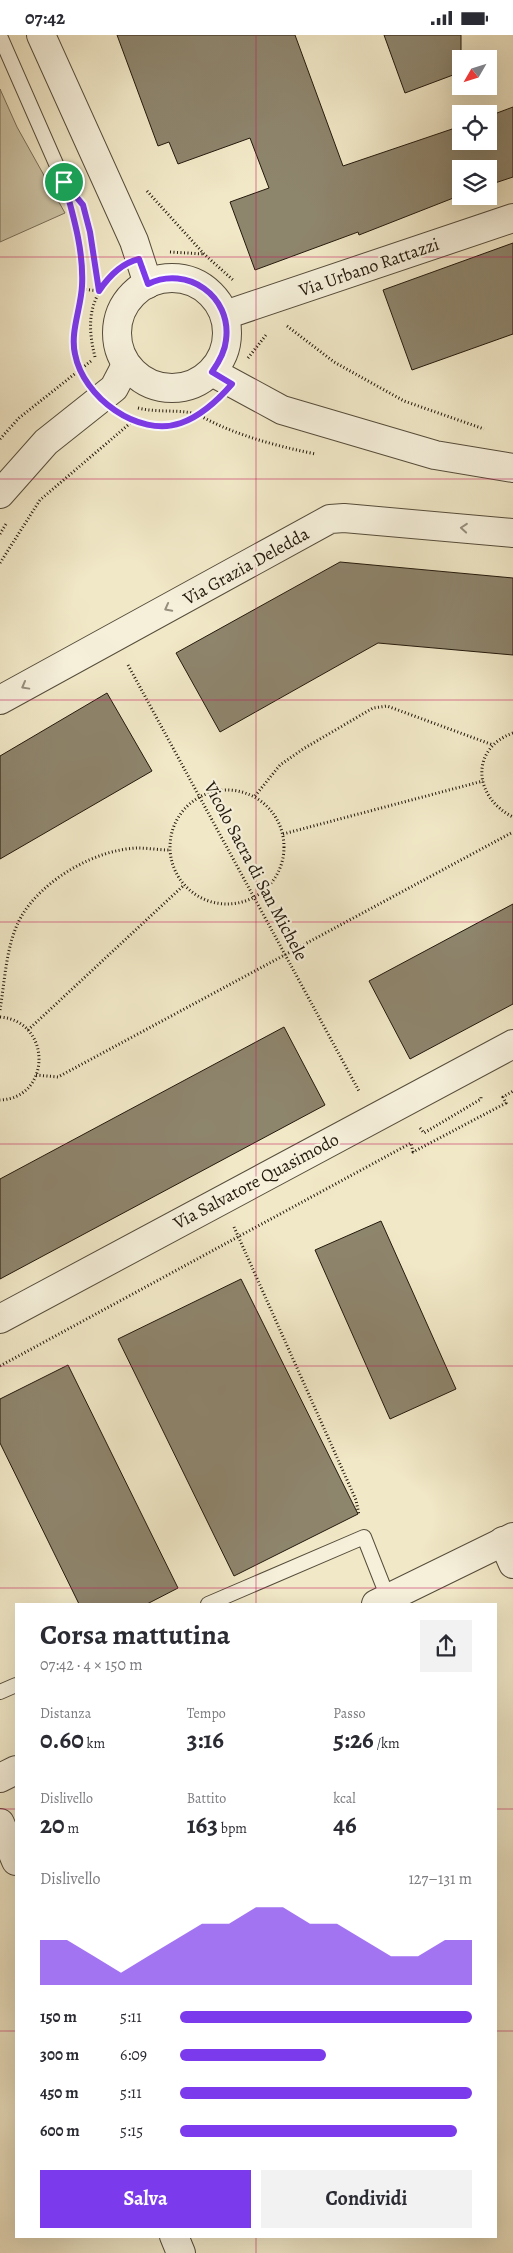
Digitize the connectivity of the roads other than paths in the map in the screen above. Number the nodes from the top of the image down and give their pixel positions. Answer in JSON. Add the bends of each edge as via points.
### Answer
{"nodes":[{"id":1,"x":41,"y":35,"type":"edge"},
{"id":2,"x":0,"y":36,"type":"edge"},
{"id":3,"x":64,"y":182,"type":"road end"},
{"id":4,"x":513,"y":218,"type":"edge"},
{"id":5,"x":144,"y":271,"type":"junction"},
{"id":6,"x":225,"y":315,"type":"junction"},
{"id":7,"x":126,"y":365,"type":"junction"},
{"id":8,"x":222,"y":378,"type":"junction"},
{"id":9,"x":513,"y":468,"type":"edge"},
{"id":10,"x":0,"y":494,"type":"edge"},
{"id":11,"x":513,"y":533,"type":"edge"},
{"id":12,"x":0,"y":700,"type":"edge"},
{"id":13,"x":513,"y":1045,"type":"edge"},
{"id":14,"x":0,"y":1319,"type":"edge"},
{"id":15,"x":510,"y":1547,"type":"edge"},
{"id":16,"x":382,"y":1601,"type":"edge"},
{"id":17,"x":210,"y":1603,"type":"edge"},
{"id":18,"x":15,"y":1685,"type":"edge"},
{"id":19,"x":0,"y":1692,"type":"edge"},
{"id":20,"x":15,"y":1771,"type":"edge"},
{"id":21,"x":0,"y":1778,"type":"edge"},
{"id":22,"x":0,"y":1823,"type":"edge"},
{"id":23,"x":15,"y":1859,"type":"edge"},
{"id":24,"x":175,"y":2238,"type":"edge"},
{"id":25,"x":181,"y":2253,"type":"edge"}],
"edges":[{"from":1,"to":5,"type":"street","via":[[130,232]]},
{"from":2,"to":3,"type":"lane"},
{"from":4,"to":6,"type":"street","name":"Via Urbano Rattazzi"},
{"from":5,"to":6,"type":"street","via":[[157,279],[187,279],[201,286],[213,295]]},
{"from":5,"to":7,"type":"street","via":[[117,322],[119,350]]},
{"from":6,"to":8,"type":"street"},
{"from":7,"to":8,"type":"street","via":[[146,382],[158,387],[176,388]]},
{"from":7,"to":10,"type":"street","via":[[108,393],[46,442]]},
{"from":8,"to":9,"type":"street","via":[[282,410],[436,455]]},
{"from":11,"to":12,"type":"street","name":"Via Grazia Deledda","one_way":true,"via":[[330,519]]},
{"from":13,"to":14,"type":"street","name":"Via Salvatore Quasimodo"},
{"from":15,"to":16,"type":"street"},
{"from":16,"to":17,"type":"lane","via":[[364,1537]]},
{"from":18,"to":19,"type":"lane"},
{"from":20,"to":21,"type":"street"},
{"from":22,"to":23,"type":"street"},
{"from":24,"to":25,"type":"street"}]}
